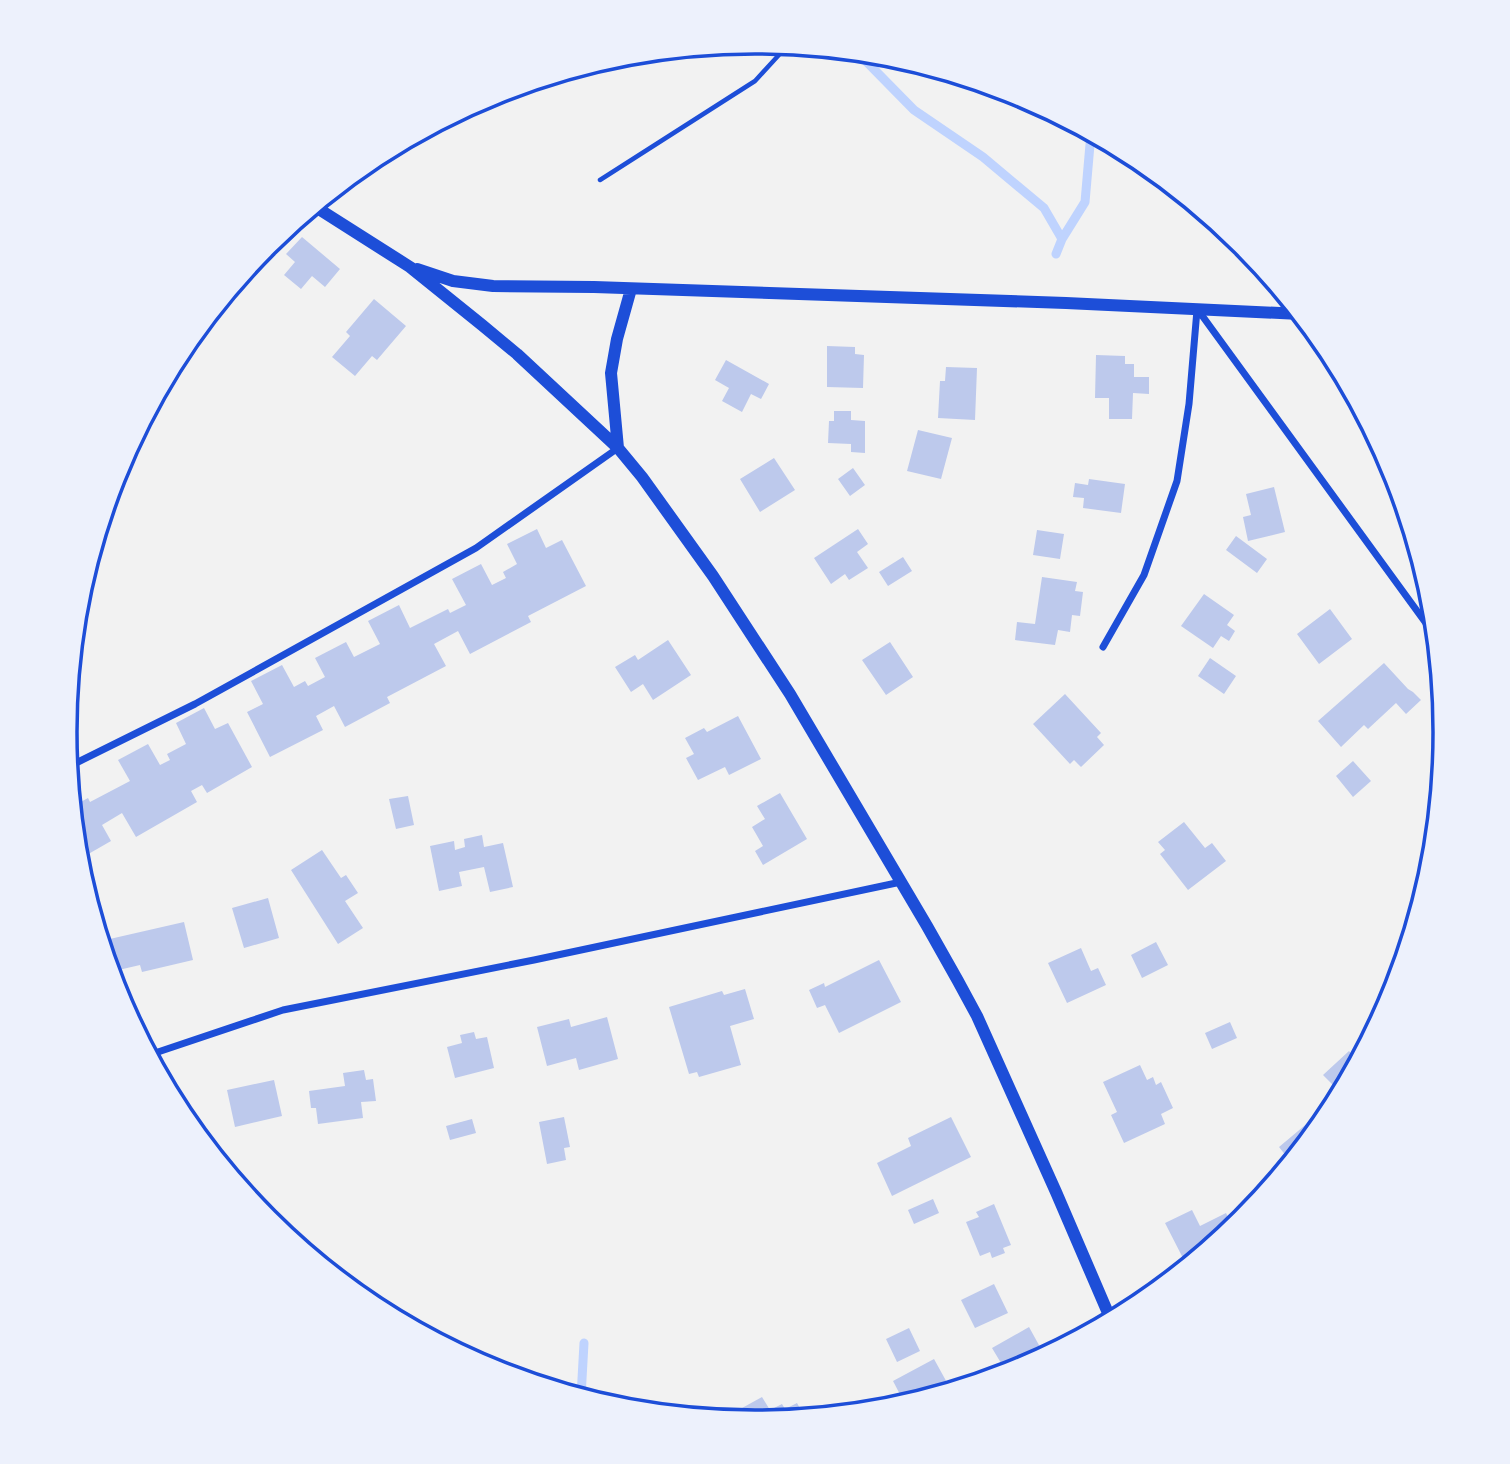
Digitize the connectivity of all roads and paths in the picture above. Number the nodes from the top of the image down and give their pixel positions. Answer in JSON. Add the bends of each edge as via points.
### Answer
{"nodes":[{"id":1,"x":779,"y":55,"type":"edge"},
{"id":2,"x":600,"y":180,"type":"dead end"},
{"id":3,"x":322,"y":211,"type":"edge"},
{"id":4,"x":410,"y":267,"type":"junction"},
{"id":5,"x":631,"y":289,"type":"junction"},
{"id":6,"x":1197,"y":309,"type":"junction"},
{"id":7,"x":1288,"y":313,"type":"edge"},
{"id":8,"x":618,"y":448,"type":"junction"},
{"id":9,"x":1423,"y":619,"type":"edge"},
{"id":10,"x":1103,"y":647,"type":"dead end"},
{"id":11,"x":78,"y":762,"type":"edge"},
{"id":12,"x":901,"y":882,"type":"junction"},
{"id":13,"x":158,"y":1052,"type":"edge"},
{"id":14,"x":1107,"y":1311,"type":"edge"}],
"edges":[{"from":1,"to":2,"type":"path","via":[[755,81]]},
{"from":3,"to":4,"type":"street"},
{"from":4,"to":5,"type":"street","via":[[453,281],[493,286]]},
{"from":4,"to":8,"type":"street","via":[[517,354]]},
{"from":5,"to":6,"type":"street"},
{"from":5,"to":8,"type":"street","via":[[611,373]]},
{"from":6,"to":7,"type":"street"},
{"from":6,"to":9,"type":"street"},
{"from":6,"to":10,"type":"street","via":[[1177,481],[1144,575]]},
{"from":8,"to":11,"type":"street","via":[[476,548],[195,704]]},
{"from":8,"to":12,"type":"street","via":[[713,576],[790,694]]},
{"from":12,"to":13,"type":"street","via":[[283,1010]]},
{"from":12,"to":14,"type":"street","via":[[976,1016]]}]}
